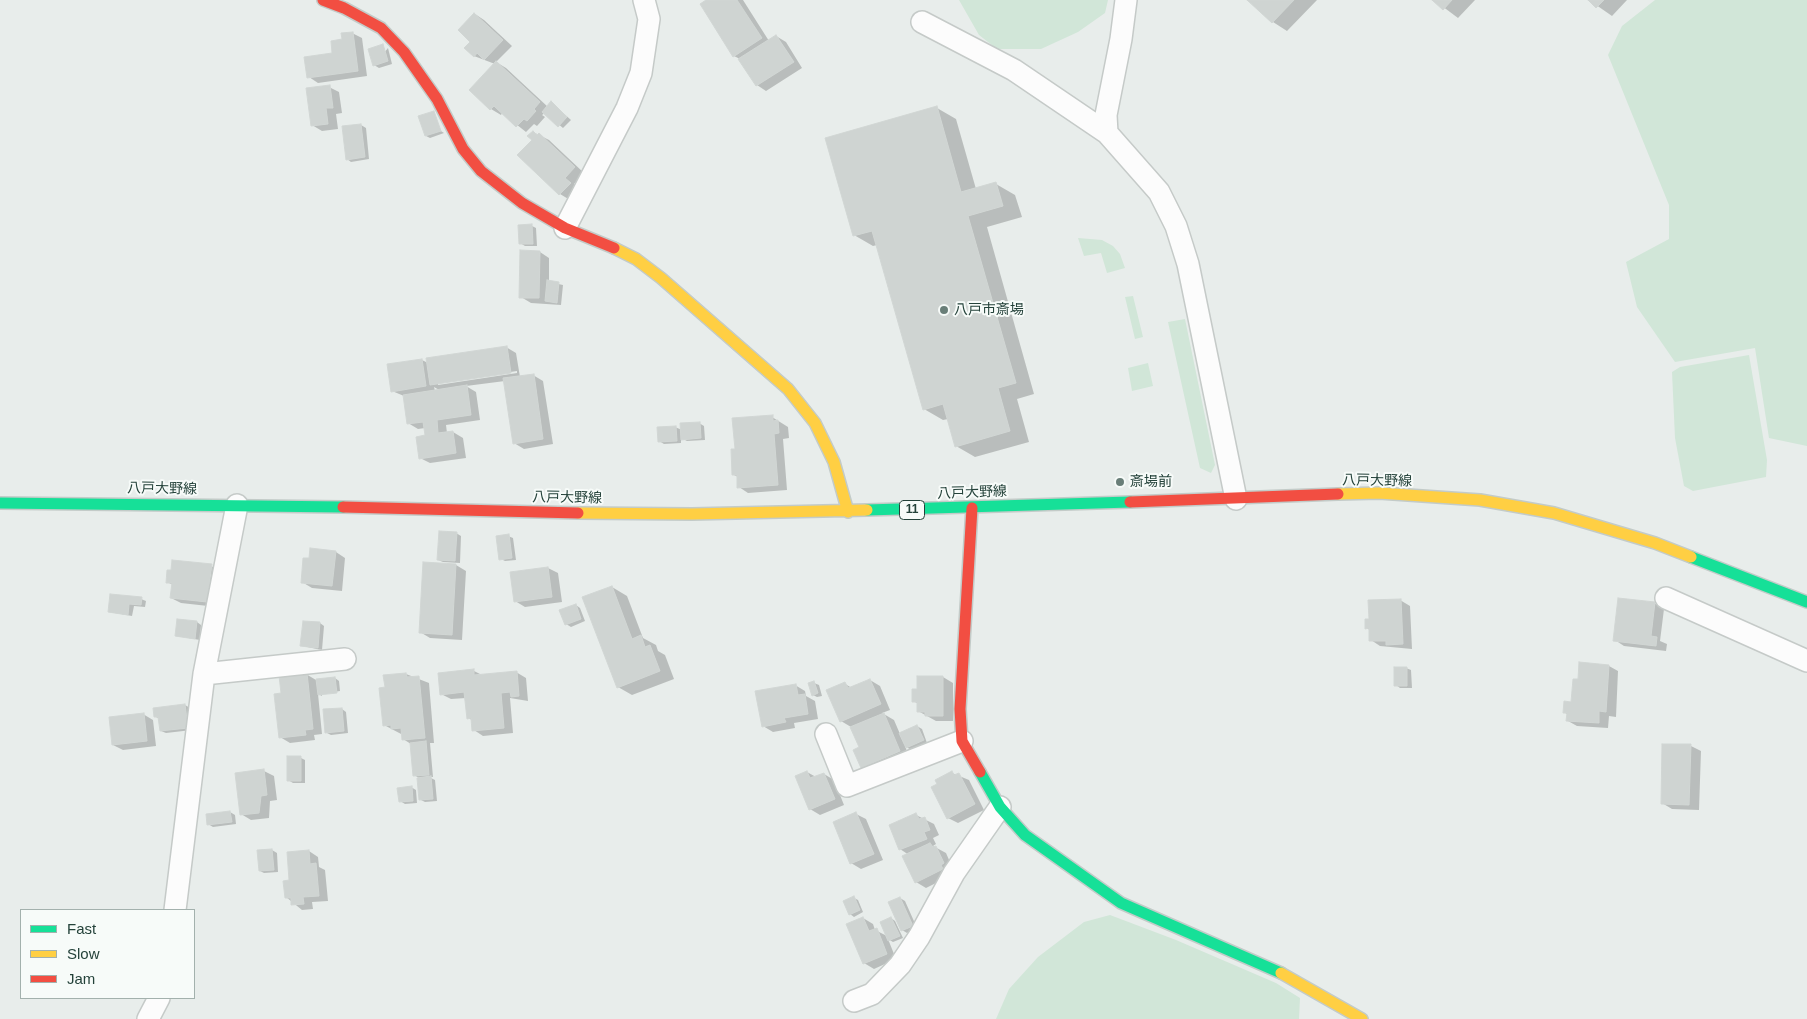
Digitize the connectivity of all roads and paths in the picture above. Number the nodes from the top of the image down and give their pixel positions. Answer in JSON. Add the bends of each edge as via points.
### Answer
{"nodes":[{"id":1,"x":323,"y":0,"type":"edge"},
{"id":2,"x":644,"y":0,"type":"edge"},
{"id":3,"x":1126,"y":0,"type":"edge"},
{"id":4,"x":922,"y":22,"type":"dead end"},
{"id":5,"x":1106,"y":133,"type":"junction"},
{"id":6,"x":565,"y":228,"type":"junction"},
{"id":7,"x":1236,"y":499,"type":"junction"},
{"id":8,"x":0,"y":503,"type":"edge"},
{"id":9,"x":237,"y":505,"type":"junction"},
{"id":10,"x":972,"y":508,"type":"junction"},
{"id":11,"x":848,"y":512,"type":"junction"},
{"id":12,"x":1666,"y":598,"type":"dead end"},
{"id":13,"x":1807,"y":602,"type":"edge"},
{"id":14,"x":345,"y":659,"type":"dead end"},
{"id":15,"x":1807,"y":661,"type":"edge"},
{"id":16,"x":204,"y":674,"type":"junction"},
{"id":17,"x":826,"y":734,"type":"dead end"},
{"id":18,"x":962,"y":741,"type":"junction"},
{"id":19,"x":1000,"y":807,"type":"junction"},
{"id":20,"x":175,"y":909,"type":"edge"},
{"id":21,"x":158,"y":999,"type":"edge"},
{"id":22,"x":854,"y":1001,"type":"dead end"},
{"id":23,"x":148,"y":1019,"type":"edge"},
{"id":24,"x":1362,"y":1019,"type":"edge"}],
"edges":[{"from":1,"to":6,"type":"main road","via":[[381,28],[404,52],[437,99],[463,149],[481,171],[522,203]]},
{"from":2,"to":6,"type":"street","via":[[649,19],[641,73],[627,108]]},
{"from":3,"to":5,"type":"street","via":[[1106,115]]},
{"from":4,"to":5,"type":"street","via":[[1014,70]]},
{"from":5,"to":7,"type":"street","via":[[1159,192],[1176,226],[1188,264]]},
{"from":6,"to":11,"type":"main road","via":[[636,259],[788,390],[815,423],[834,462]]},
{"from":7,"to":10,"type":"main road","name":"八戸大野線","number":"11"},
{"from":7,"to":13,"type":"main road","name":"八戸大野線","number":"11","via":[[1379,493],[1480,500],[1554,513],[1655,542]]},
{"from":8,"to":9,"type":"main road","name":"八戸大野線","number":"11"},
{"from":9,"to":11,"type":"main road","name":"八戸大野線","number":"11","via":[[567,513]]},
{"from":9,"to":16,"type":"street"},
{"from":10,"to":11,"type":"main road","name":"八戸大野線","number":"11"},
{"from":10,"to":18,"type":"main road","via":[[961,700]]},
{"from":12,"to":15,"type":"street"},
{"from":14,"to":16,"type":"street"},
{"from":16,"to":20,"type":"street"},
{"from":17,"to":18,"type":"street","via":[[847,786]]},
{"from":18,"to":19,"type":"main road"},
{"from":19,"to":22,"type":"street","via":[[954,873],[900,965],[872,994]]},
{"from":19,"to":24,"type":"main road","via":[[1025,834],[1121,903],[1290,977]]},
{"from":21,"to":23,"type":"street"}]}
